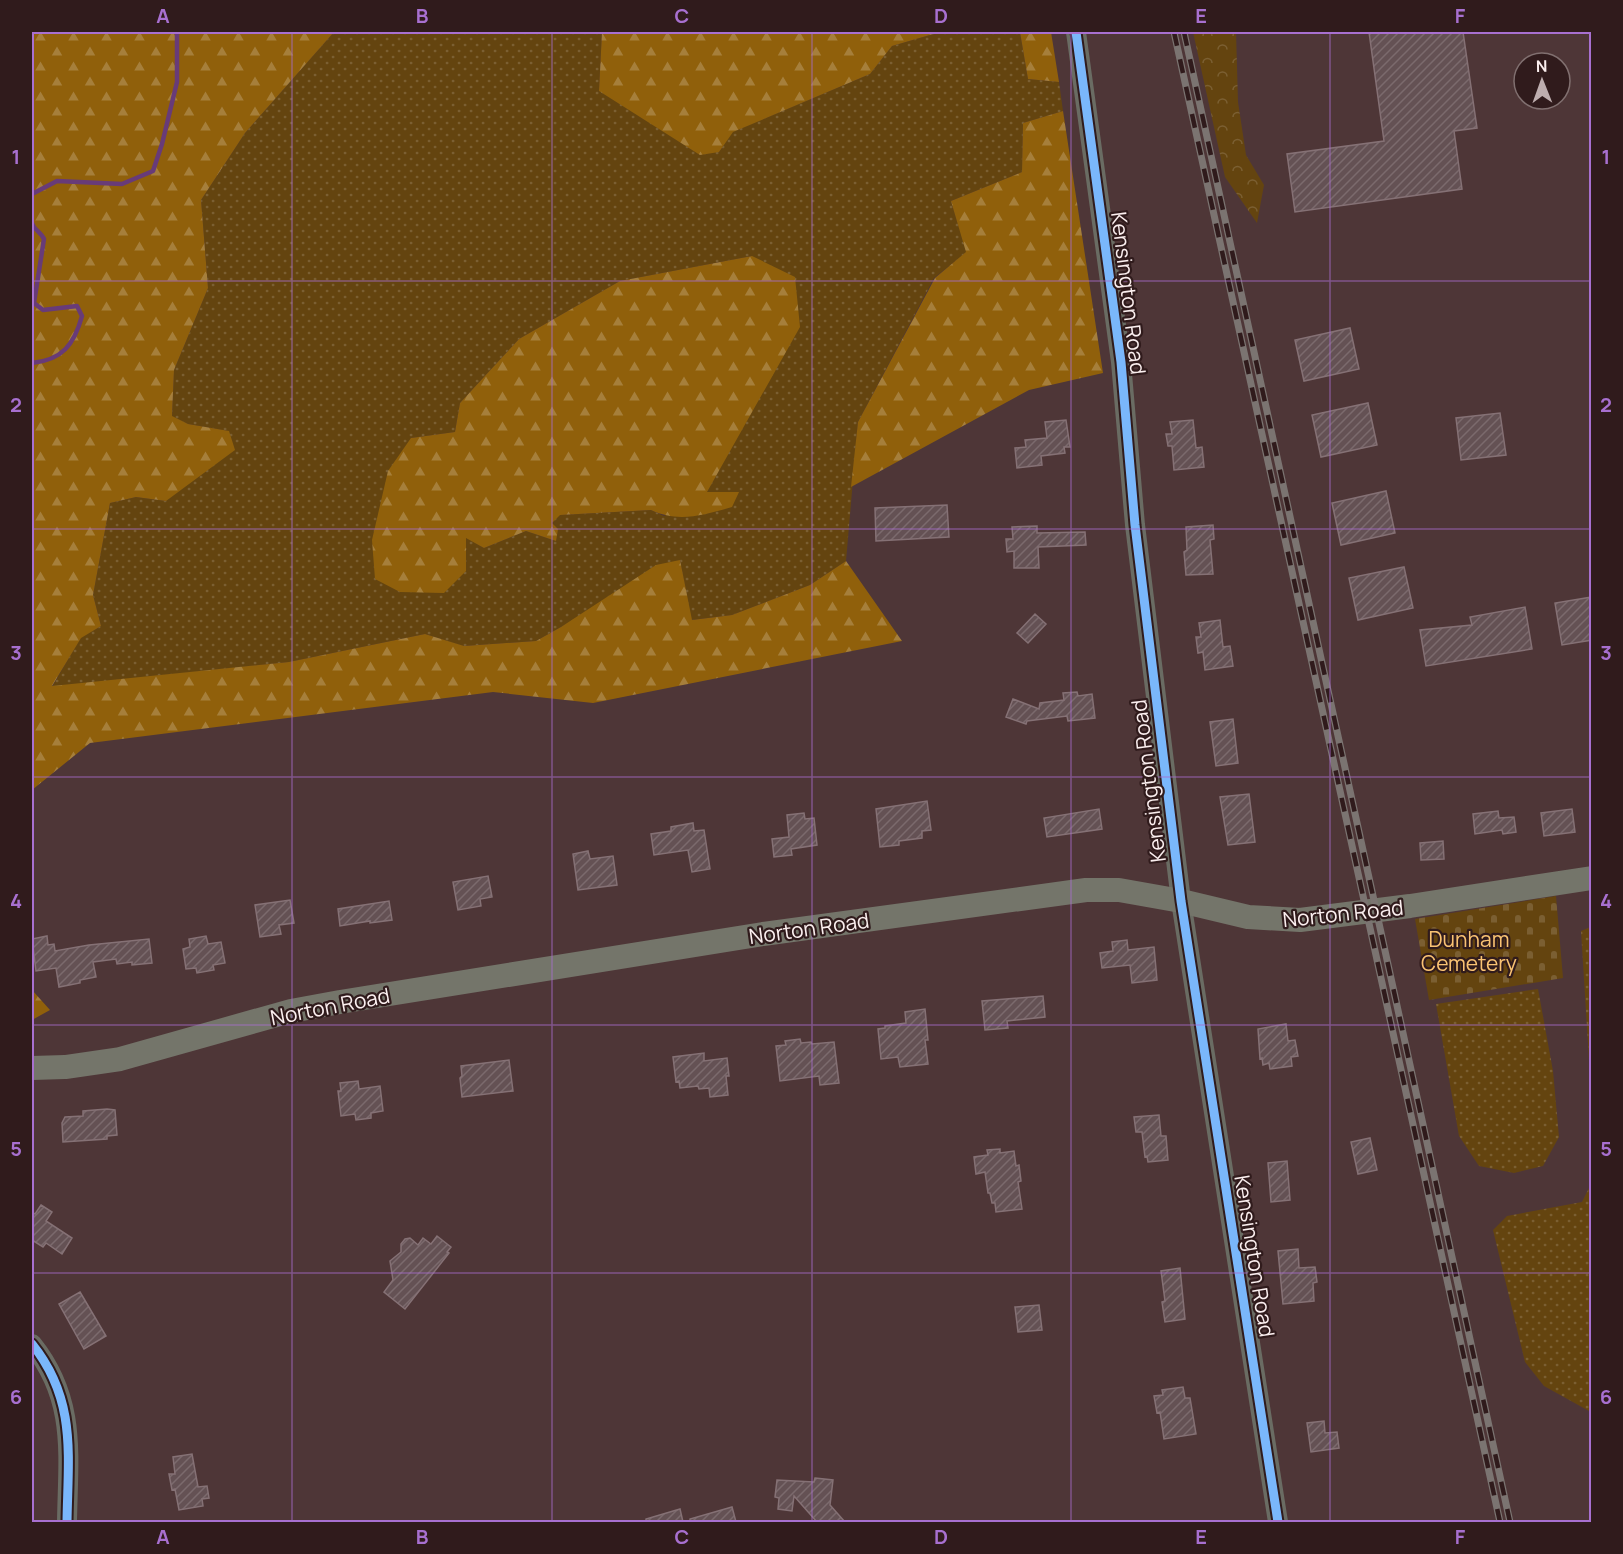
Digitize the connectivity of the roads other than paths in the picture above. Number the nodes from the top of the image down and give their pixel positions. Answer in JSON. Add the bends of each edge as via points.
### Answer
{"nodes":[{"id":1,"x":1076,"y":32,"type":"edge"},
{"id":2,"x":1592,"y":878,"type":"edge"},
{"id":3,"x":1181,"y":901,"type":"junction"},
{"id":4,"x":32,"y":1068,"type":"edge"},
{"id":5,"x":32,"y":1344,"type":"edge"},
{"id":6,"x":67,"y":1522,"type":"edge"},
{"id":7,"x":1278,"y":1522,"type":"edge"}],
"edges":[{"from":1,"to":3,"type":"street","name":"Kensington Road","via":[[1121,362],[1135,525]]},
{"from":2,"to":3,"type":"main road","name":"Norton Road","via":[[1320,919],[1259,919]]},
{"from":3,"to":4,"type":"main road","name":"Norton Road","via":[[1119,890],[1086,890],[763,934],[340,1002],[291,1011],[120,1059]]},
{"from":3,"to":7,"type":"street","name":"Kensington Road"},
{"from":5,"to":6,"type":"street","via":[[57,1385],[66,1413]]}]}
